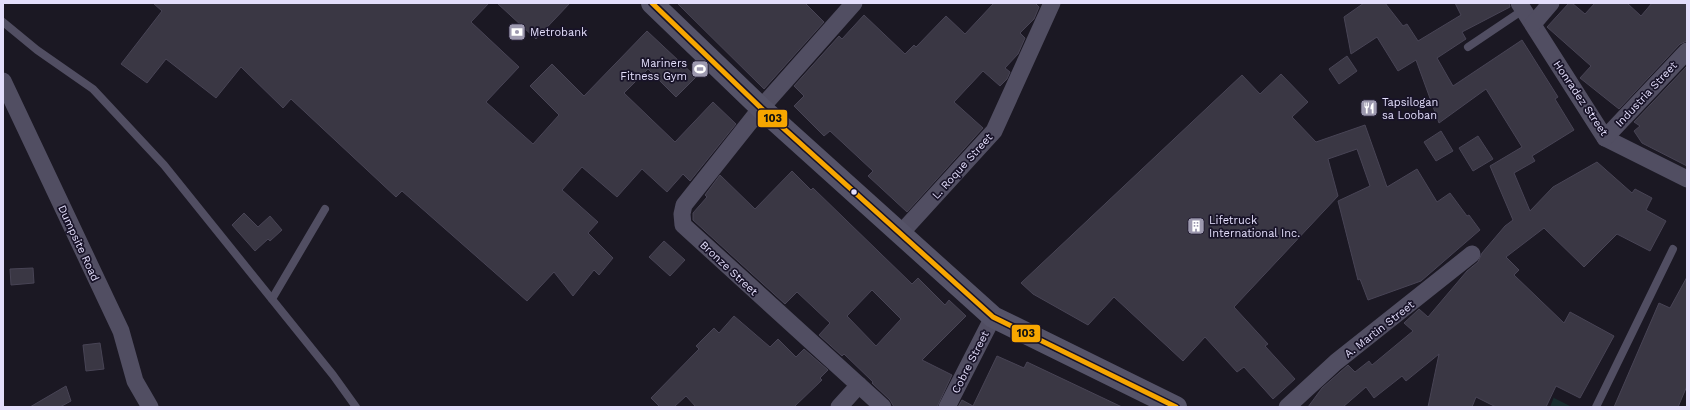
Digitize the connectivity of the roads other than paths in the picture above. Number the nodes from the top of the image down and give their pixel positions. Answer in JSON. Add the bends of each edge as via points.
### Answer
{"nodes":[{"id":1,"x":652,"y":3,"type":"edge"},
{"id":2,"x":854,"y":3,"type":"edge"},
{"id":3,"x":1052,"y":3,"type":"edge"},
{"id":4,"x":1534,"y":10,"type":"edge"},
{"id":5,"x":3,"y":22,"type":"edge"},
{"id":6,"x":1468,"y":47,"type":"dead end"},
{"id":7,"x":1687,"y":51,"type":"edge"},
{"id":8,"x":3,"y":81,"type":"edge"},
{"id":9,"x":761,"y":108,"type":"junction"},
{"id":10,"x":1605,"y":138,"type":"junction"},
{"id":11,"x":1687,"y":179,"type":"edge"},
{"id":12,"x":325,"y":209,"type":"dead end"},
{"id":13,"x":901,"y":233,"type":"junction"},
{"id":14,"x":1673,"y":249,"type":"dead end"},
{"id":15,"x":1472,"y":254,"type":"dead end"},
{"id":16,"x":272,"y":299,"type":"junction"},
{"id":17,"x":993,"y":317,"type":"junction"},
{"id":18,"x":859,"y":385,"type":"junction"},
{"id":19,"x":150,"y":407,"type":"edge"},
{"id":20,"x":356,"y":407,"type":"edge"},
{"id":21,"x":839,"y":407,"type":"edge"},
{"id":22,"x":883,"y":407,"type":"edge"},
{"id":23,"x":947,"y":407,"type":"edge"},
{"id":24,"x":1176,"y":407,"type":"edge"},
{"id":25,"x":1287,"y":407,"type":"edge"},
{"id":26,"x":1596,"y":407,"type":"edge"}],
"edges":[{"from":1,"to":9,"type":"main road"},
{"from":2,"to":9,"type":"street"},
{"from":3,"to":13,"type":"street","name":"L. Roque Street","via":[[994,131]]},
{"from":4,"to":6,"type":"lane"},
{"from":4,"to":10,"type":"street","name":"Honradez Street"},
{"from":5,"to":16,"type":"lane","via":[[37,50],[93,89],[164,165]]},
{"from":7,"to":10,"type":"street","name":"Industria Street"},
{"from":8,"to":19,"type":"street","name":"Dumpsite Road","via":[[121,331],[135,381]]},
{"from":9,"to":13,"type":"main road"},
{"from":9,"to":18,"type":"street","name":"Bronze Street","via":[[684,205],[683,225]]},
{"from":10,"to":11,"type":"street","name":"Honradez Street"},
{"from":12,"to":16,"type":"lane"},
{"from":13,"to":17,"type":"main road"},
{"from":14,"to":26,"type":"lane"},
{"from":15,"to":25,"type":"street","name":"A. Martin Street","via":[[1336,362]]},
{"from":16,"to":20,"type":"lane"},
{"from":17,"to":23,"type":"street","name":"Cobre Street"},
{"from":17,"to":24,"type":"main road"},
{"from":18,"to":21,"type":"street"},
{"from":18,"to":22,"type":"street","name":"Bronze Street"}]}
